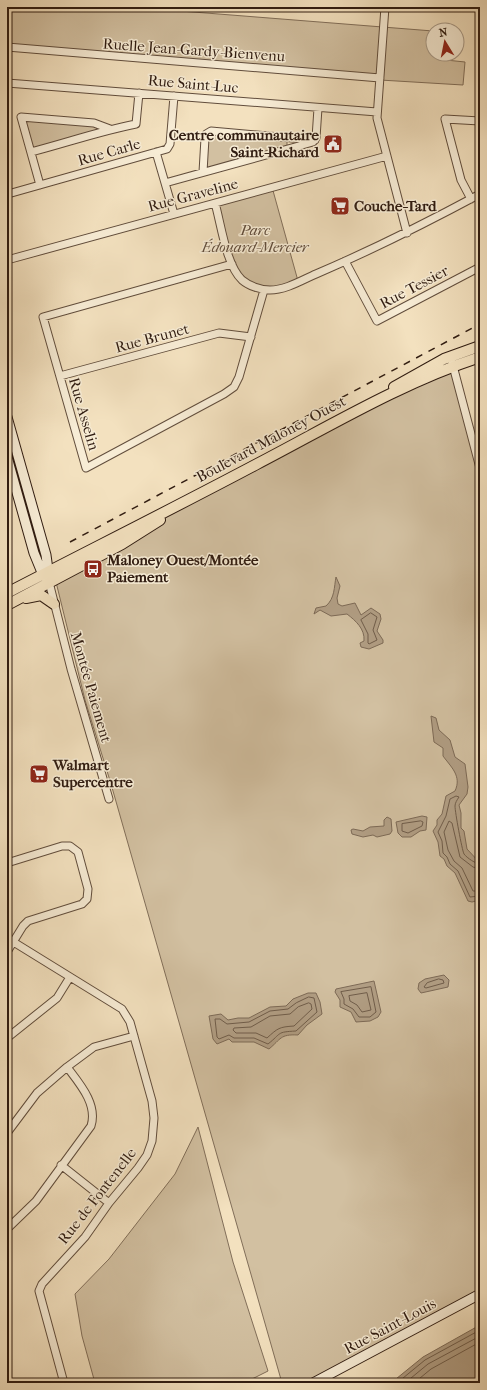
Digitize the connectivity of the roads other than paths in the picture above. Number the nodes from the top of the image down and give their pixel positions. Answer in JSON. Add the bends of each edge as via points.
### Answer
{"nodes":[{"id":1,"x":385,"y":7,"type":"edge"},
{"id":2,"x":7,"y":47,"type":"edge"},
{"id":3,"x":380,"y":78,"type":"junction"},
{"id":4,"x":7,"y":83,"type":"edge"},
{"id":5,"x":139,"y":93,"type":"junction"},
{"id":6,"x":174,"y":96,"type":"junction"},
{"id":7,"x":318,"y":108,"type":"junction"},
{"id":8,"x":377,"y":112,"type":"junction"},
{"id":9,"x":480,"y":121,"type":"edge"},
{"id":10,"x":110,"y":129,"type":"junction"},
{"id":11,"x":315,"y":140,"type":"junction"},
{"id":12,"x":31,"y":152,"type":"junction"},
{"id":13,"x":156,"y":152,"type":"junction"},
{"id":14,"x":387,"y":156,"type":"junction"},
{"id":15,"x":203,"y":172,"type":"junction"},
{"id":16,"x":165,"y":183,"type":"junction"},
{"id":17,"x":40,"y":185,"type":"junction"},
{"id":18,"x":7,"y":192,"type":"edge"},
{"id":19,"x":480,"y":194,"type":"edge"},
{"id":20,"x":471,"y":199,"type":"junction"},
{"id":21,"x":215,"y":203,"type":"junction"},
{"id":22,"x":174,"y":214,"type":"junction"},
{"id":23,"x":407,"y":233,"type":"junction"},
{"id":24,"x":7,"y":260,"type":"edge"},
{"id":25,"x":345,"y":262,"type":"junction"},
{"id":26,"x":232,"y":264,"type":"junction"},
{"id":27,"x":480,"y":267,"type":"edge"},
{"id":28,"x":264,"y":290,"type":"junction"},
{"id":29,"x":251,"y":337,"type":"junction"},
{"id":30,"x":480,"y":346,"type":"edge"},
{"id":31,"x":451,"y":356,"type":"junction"},
{"id":32,"x":480,"y":357,"type":"edge"},
{"id":33,"x":453,"y":367,"type":"junction"},
{"id":34,"x":60,"y":376,"type":"junction"},
{"id":35,"x":378,"y":399,"type":"junction"},
{"id":36,"x":7,"y":417,"type":"edge"},
{"id":37,"x":477,"y":444,"type":"edge"},
{"id":38,"x":7,"y":456,"type":"edge"},
{"id":39,"x":480,"y":468,"type":"edge"},
{"id":40,"x":47,"y":576,"type":"junction"},
{"id":41,"x":7,"y":593,"type":"edge"},
{"id":42,"x":54,"y":604,"type":"junction"},
{"id":43,"x":7,"y":605,"type":"edge"},
{"id":44,"x":109,"y":799,"type":"dead end"},
{"id":45,"x":7,"y":863,"type":"edge"},
{"id":46,"x":7,"y":938,"type":"edge"},
{"id":47,"x":14,"y":942,"type":"junction"},
{"id":48,"x":7,"y":952,"type":"edge"},
{"id":49,"x":70,"y":977,"type":"junction"},
{"id":50,"x":134,"y":1036,"type":"junction"},
{"id":51,"x":7,"y":1038,"type":"edge"},
{"id":52,"x":67,"y":1067,"type":"junction"},
{"id":53,"x":7,"y":1133,"type":"edge"},
{"id":54,"x":61,"y":1165,"type":"junction"},
{"id":55,"x":108,"y":1203,"type":"junction"},
{"id":56,"x":7,"y":1229,"type":"edge"},
{"id":57,"x":480,"y":1294,"type":"edge"},
{"id":58,"x":64,"y":1383,"type":"edge"},
{"id":59,"x":313,"y":1383,"type":"edge"}],
"edges":[{"from":1,"to":3,"type":"street"},
{"from":2,"to":3,"type":"street","name":"Ruelle Jean-Gardy-Bienvenu"},
{"from":3,"to":8,"type":"street"},
{"from":4,"to":5,"type":"street","name":"Rue Saint-Luc"},
{"from":5,"to":6,"type":"street","name":"Rue Saint-Luc"},
{"from":5,"to":10,"type":"street","via":[[136,124]]},
{"from":6,"to":7,"type":"street","name":"Rue Saint-Luc"},
{"from":6,"to":13,"type":"street","name":"Rue Carle","via":[[169,147]]},
{"from":7,"to":8,"type":"street","name":"Rue Saint-Luc"},
{"from":7,"to":11,"type":"street"},
{"from":8,"to":14,"type":"street"},
{"from":9,"to":20,"type":"street","via":[[445,119],[460,180]]},
{"from":10,"to":12,"type":"street","via":[[94,136]]},
{"from":10,"to":12,"type":"street","via":[[94,123],[22,117]]},
{"from":11,"to":15,"type":"street"},
{"from":11,"to":15,"type":"street","via":[[211,131],[205,138]]},
{"from":12,"to":17,"type":"street"},
{"from":13,"to":16,"type":"street"},
{"from":13,"to":17,"type":"street","name":"Rue Carle"},
{"from":14,"to":21,"type":"street","name":"Rue Graveline"},
{"from":14,"to":23,"type":"street"},
{"from":15,"to":16,"type":"street"},
{"from":16,"to":22,"type":"street"},
{"from":17,"to":18,"type":"street","name":"Rue Carle","via":[[8,194]]},
{"from":19,"to":20,"type":"street"},
{"from":20,"to":23,"type":"street"},
{"from":21,"to":22,"type":"street","name":"Rue Graveline"},
{"from":21,"to":26,"type":"street"},
{"from":22,"to":24,"type":"street","name":"Rue Graveline"},
{"from":23,"to":25,"type":"street"},
{"from":25,"to":27,"type":"street","name":"Rue Tessier","via":[[377,321]]},
{"from":25,"to":28,"type":"street","via":[[283,287]]},
{"from":26,"to":28,"type":"street","via":[[238,275],[246,282]]},
{"from":26,"to":34,"type":"street","name":"Rue Asselin","via":[[43,318]]},
{"from":28,"to":29,"type":"street","name":"Rue Asselin"},
{"from":29,"to":34,"type":"street","name":"Rue Brunet","via":[[219,333]]},
{"from":29,"to":34,"type":"street","name":"Rue Asselin","via":[[237,383],[229,390],[86,468]]},
{"from":30,"to":31,"type":"main road","name":"Boulevard Maloney Ouest"},
{"from":31,"to":33,"type":"street"},
{"from":31,"to":35,"type":"main road","name":"Boulevard Maloney Ouest","via":[[401,382]]},
{"from":32,"to":33,"type":"main road","name":"Boulevard Maloney Ouest"},
{"from":33,"to":35,"type":"main road","name":"Boulevard Maloney Ouest"},
{"from":33,"to":37,"type":"street"},
{"from":35,"to":40,"type":"main road","name":"Boulevard Maloney Ouest","via":[[179,505],[158,522],[122,544]]},
{"from":36,"to":40,"type":"main road","name":"Montée Paiement","via":[[46,555]]},
{"from":37,"to":39,"type":"street"},
{"from":38,"to":40,"type":"main road","name":"Montée Paiement","via":[[34,553]]},
{"from":40,"to":41,"type":"main road","name":"Boulevard Maloney Ouest"},
{"from":40,"to":42,"type":"street","name":"Montée Paiement"},
{"from":40,"to":43,"type":"main road","name":"Boulevard Maloney Ouest"},
{"from":42,"to":43,"type":"main road","via":[[45,597],[36,595]]},
{"from":42,"to":44,"type":"street","name":"Montée Paiement"},
{"from":45,"to":47,"type":"street","via":[[62,846],[70,846],[78,852],[89,892],[88,899],[82,904],[28,921]]},
{"from":46,"to":47,"type":"street","name":"Rue de Fontenelle"},
{"from":47,"to":48,"type":"street"},
{"from":47,"to":49,"type":"street","name":"Rue de Fontenelle"},
{"from":49,"to":50,"type":"street","name":"Rue de Fontenelle","via":[[122,1009],[128,1016]]},
{"from":49,"to":51,"type":"street","via":[[57,998]]},
{"from":50,"to":52,"type":"street","via":[[100,1044]]},
{"from":50,"to":55,"type":"street","name":"Rue de Fontenelle","via":[[153,1106],[154,1134],[147,1155]]},
{"from":52,"to":53,"type":"street","via":[[37,1093]]},
{"from":52,"to":54,"type":"street","via":[[88,1097],[92,1122],[89,1130]]},
{"from":54,"to":55,"type":"street"},
{"from":54,"to":56,"type":"street","via":[[36,1201]]},
{"from":55,"to":58,"type":"street","name":"Rue de Fontenelle","via":[[81,1242],[42,1284],[39,1291]]},
{"from":57,"to":59,"type":"main road","name":"Rue Saint-Louis"}]}
